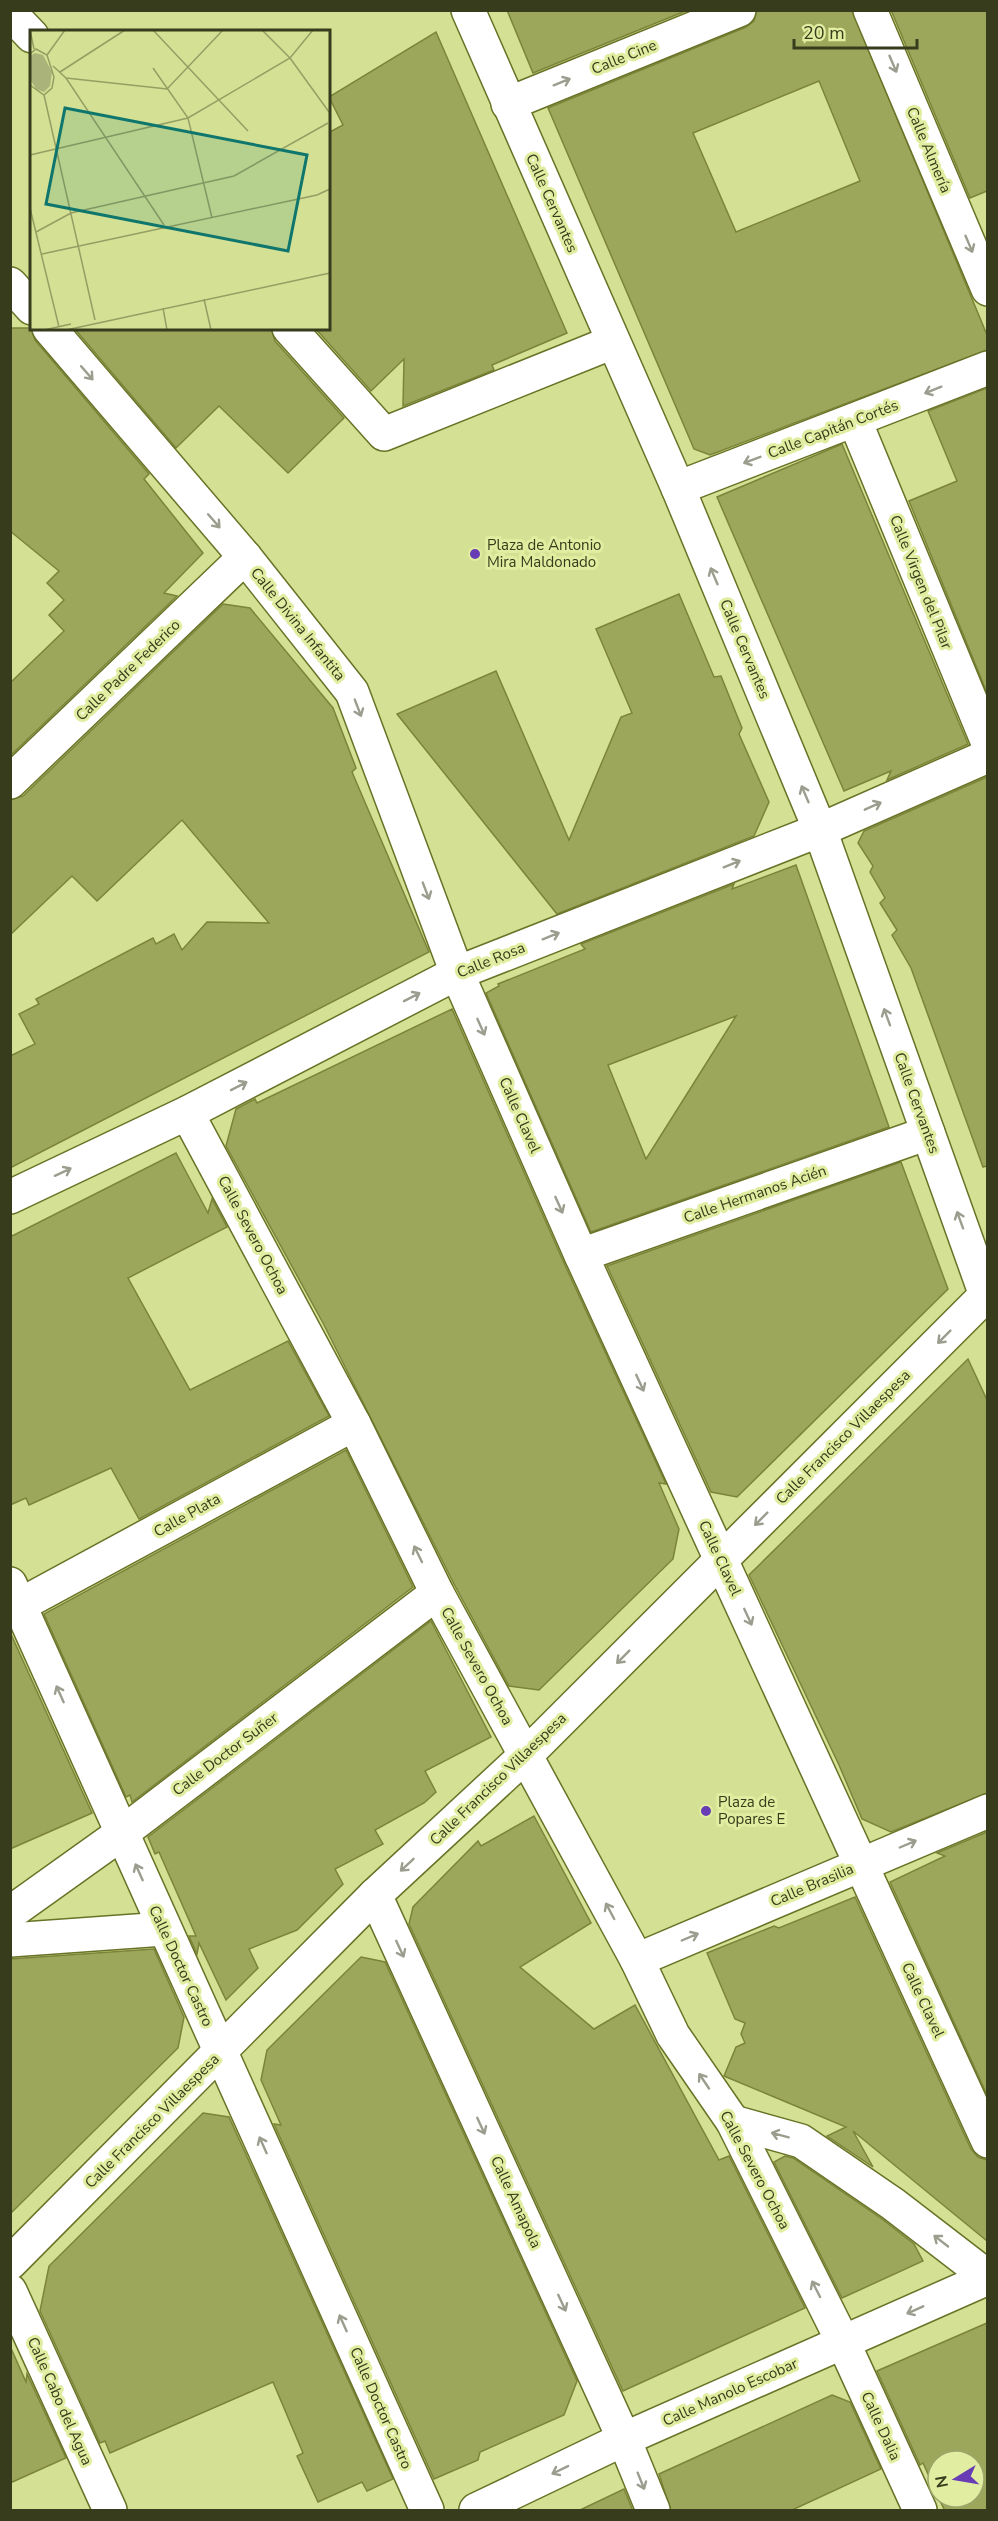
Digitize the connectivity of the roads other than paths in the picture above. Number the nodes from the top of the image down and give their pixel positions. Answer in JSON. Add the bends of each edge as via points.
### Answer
{"nodes":[{"id":1,"x":468,"y":10,"type":"edge"},
{"id":2,"x":739,"y":10,"type":"edge"},
{"id":3,"x":870,"y":10,"type":"edge"},
{"id":4,"x":10,"y":13,"type":"edge"},
{"id":5,"x":30,"y":34,"type":"edge"},
{"id":6,"x":508,"y":104,"type":"junction"},
{"id":7,"x":10,"y":284,"type":"edge"},
{"id":8,"x":987,"y":289,"type":"edge"},
{"id":9,"x":30,"y":306,"type":"edge"},
{"id":10,"x":51,"y":330,"type":"edge"},
{"id":11,"x":291,"y":330,"type":"edge"},
{"id":12,"x":613,"y":342,"type":"junction"},
{"id":13,"x":987,"y":368,"type":"edge"},
{"id":14,"x":855,"y":421,"type":"junction"},
{"id":15,"x":678,"y":488,"type":"junction"},
{"id":16,"x":245,"y":557,"type":"junction"},
{"id":17,"x":987,"y":743,"type":"edge"},
{"id":18,"x":987,"y":756,"type":"edge"},
{"id":19,"x":10,"y":782,"type":"edge"},
{"id":20,"x":820,"y":830,"type":"junction"},
{"id":21,"x":457,"y":973,"type":"junction"},
{"id":22,"x":187,"y":1113,"type":"junction"},
{"id":23,"x":928,"y":1133,"type":"junction"},
{"id":24,"x":10,"y":1197,"type":"edge"},
{"id":25,"x":581,"y":1255,"type":"junction"},
{"id":26,"x":982,"y":1263,"type":"edge"},
{"id":27,"x":986,"y":1298,"type":"edge"},
{"id":28,"x":354,"y":1424,"type":"junction"},
{"id":29,"x":721,"y":1559,"type":"junction"},
{"id":30,"x":437,"y":1593,"type":"junction"},
{"id":31,"x":15,"y":1595,"type":"edge"},
{"id":32,"x":526,"y":1755,"type":"junction"},
{"id":33,"x":987,"y":1811,"type":"edge"},
{"id":34,"x":122,"y":1833,"type":"junction"},
{"id":35,"x":861,"y":1864,"type":"junction"},
{"id":36,"x":375,"y":1895,"type":"junction"},
{"id":37,"x":10,"y":1913,"type":"edge"},
{"id":38,"x":164,"y":1929,"type":"junction"},
{"id":39,"x":10,"y":1940,"type":"edge"},
{"id":40,"x":637,"y":1960,"type":"junction"},
{"id":41,"x":221,"y":2052,"type":"junction"},
{"id":42,"x":733,"y":2122,"type":"junction"},
{"id":43,"x":987,"y":2141,"type":"edge"},
{"id":44,"x":10,"y":2263,"type":"edge"},
{"id":45,"x":987,"y":2278,"type":"edge"},
{"id":46,"x":10,"y":2291,"type":"edge"},
{"id":47,"x":843,"y":2342,"type":"junction"},
{"id":48,"x":624,"y":2439,"type":"junction"},
{"id":49,"x":110,"y":2511,"type":"edge"},
{"id":50,"x":428,"y":2511,"type":"edge"},
{"id":51,"x":476,"y":2511,"type":"edge"},
{"id":52,"x":653,"y":2511,"type":"edge"},
{"id":53,"x":920,"y":2511,"type":"edge"}],
"edges":[{"from":1,"to":6,"type":"street","name":"Calle Cervantes"},
{"from":6,"to":2,"type":"street","name":"Calle Cine","one_way":true},
{"from":3,"to":8,"type":"street","name":"Calle Almería","one_way":true},
{"from":4,"to":5,"type":"street"},
{"from":6,"to":12,"type":"street","name":"Calle Cervantes"},
{"from":7,"to":9,"type":"street"},
{"from":10,"to":16,"type":"street","name":"Calle Divina Infantita","one_way":true},
{"from":11,"to":12,"type":"street","via":[[384,434]]},
{"from":12,"to":15,"type":"street","name":"Calle Cervantes"},
{"from":13,"to":14,"type":"street","name":"Calle Capitán Cortés","one_way":true},
{"from":14,"to":15,"type":"street","name":"Calle Capitán Cortés","one_way":true},
{"from":14,"to":17,"type":"street","name":"Calle Virgen del Pilar"},
{"from":20,"to":15,"type":"street","name":"Calle Cervantes","one_way":true},
{"from":16,"to":19,"type":"street","name":"Calle Padre Federico"},
{"from":16,"to":21,"type":"street","name":"Calle Divina Infantita","one_way":true,"via":[[352,692]]},
{"from":20,"to":18,"type":"street","name":"Calle Rosa","one_way":true},
{"from":21,"to":20,"type":"street","name":"Calle Rosa","one_way":true},
{"from":23,"to":20,"type":"street","name":"Calle Cervantes","one_way":true},
{"from":22,"to":21,"type":"street","name":"Calle Rosa","one_way":true},
{"from":21,"to":25,"type":"street","name":"Calle Clavel","one_way":true},
{"from":24,"to":22,"type":"street","name":"Calle Rosa","one_way":true},
{"from":22,"to":28,"type":"street","name":"Calle Severo Ochoa"},
{"from":23,"to":25,"type":"street","name":"Calle Hermanos Acién"},
{"from":26,"to":23,"type":"street","name":"Calle Cervantes","one_way":true},
{"from":25,"to":29,"type":"street","name":"Calle Clavel","one_way":true},
{"from":26,"to":27,"type":"street","name":"Calle Cervantes"},
{"from":27,"to":29,"type":"street","name":"Calle Francisco Villaespesa","one_way":true},
{"from":30,"to":28,"type":"street","name":"Calle Severo Ochoa","one_way":true},
{"from":28,"to":31,"type":"street","name":"Calle Plata"},
{"from":29,"to":32,"type":"street","name":"Calle Francisco Villaespesa","one_way":true},
{"from":29,"to":35,"type":"street","name":"Calle Clavel","one_way":true},
{"from":30,"to":32,"type":"street","name":"Calle Severo Ochoa"},
{"from":30,"to":34,"type":"street","name":"Calle Doctor Suñer"},
{"from":34,"to":31,"type":"street","name":"Calle Doctor Castro","one_way":true},
{"from":32,"to":36,"type":"street","name":"Calle Francisco Villaespesa","one_way":true},
{"from":40,"to":32,"type":"street","name":"Calle Severo Ochoa","one_way":true},
{"from":35,"to":33,"type":"street","name":"Calle Brasilia","one_way":true},
{"from":34,"to":37,"type":"street","name":"Calle Doctor Suñer"},
{"from":38,"to":34,"type":"street","name":"Calle Doctor Castro","one_way":true},
{"from":40,"to":35,"type":"street","name":"Calle Brasilia","one_way":true},
{"from":35,"to":43,"type":"street","name":"Calle Clavel"},
{"from":36,"to":41,"type":"street","name":"Calle Francisco Villaespesa"},
{"from":36,"to":48,"type":"street","name":"Calle Amapola","one_way":true},
{"from":38,"to":39,"type":"street"},
{"from":38,"to":41,"type":"street","name":"Calle Doctor Castro"},
{"from":42,"to":40,"type":"street","name":"Calle Severo Ochoa","one_way":true,"via":[[673,2034]]},
{"from":41,"to":44,"type":"street","name":"Calle Francisco Villaespesa"},
{"from":50,"to":41,"type":"street","name":"Calle Doctor Castro","one_way":true},
{"from":45,"to":42,"type":"street","one_way":true,"via":[[893,2204],[801,2140]]},
{"from":47,"to":42,"type":"street","name":"Calle Severo Ochoa","one_way":true},
{"from":45,"to":47,"type":"street","name":"Calle Manolo Escobar","one_way":true},
{"from":46,"to":49,"type":"street","name":"Calle Cabo del Agua"},
{"from":47,"to":48,"type":"street","name":"Calle Manolo Escobar"},
{"from":47,"to":53,"type":"street","name":"Calle Dalia"},
{"from":48,"to":51,"type":"street","name":"Calle Manolo Escobar","one_way":true},
{"from":48,"to":52,"type":"street","name":"Calle Amapola","one_way":true}]}
